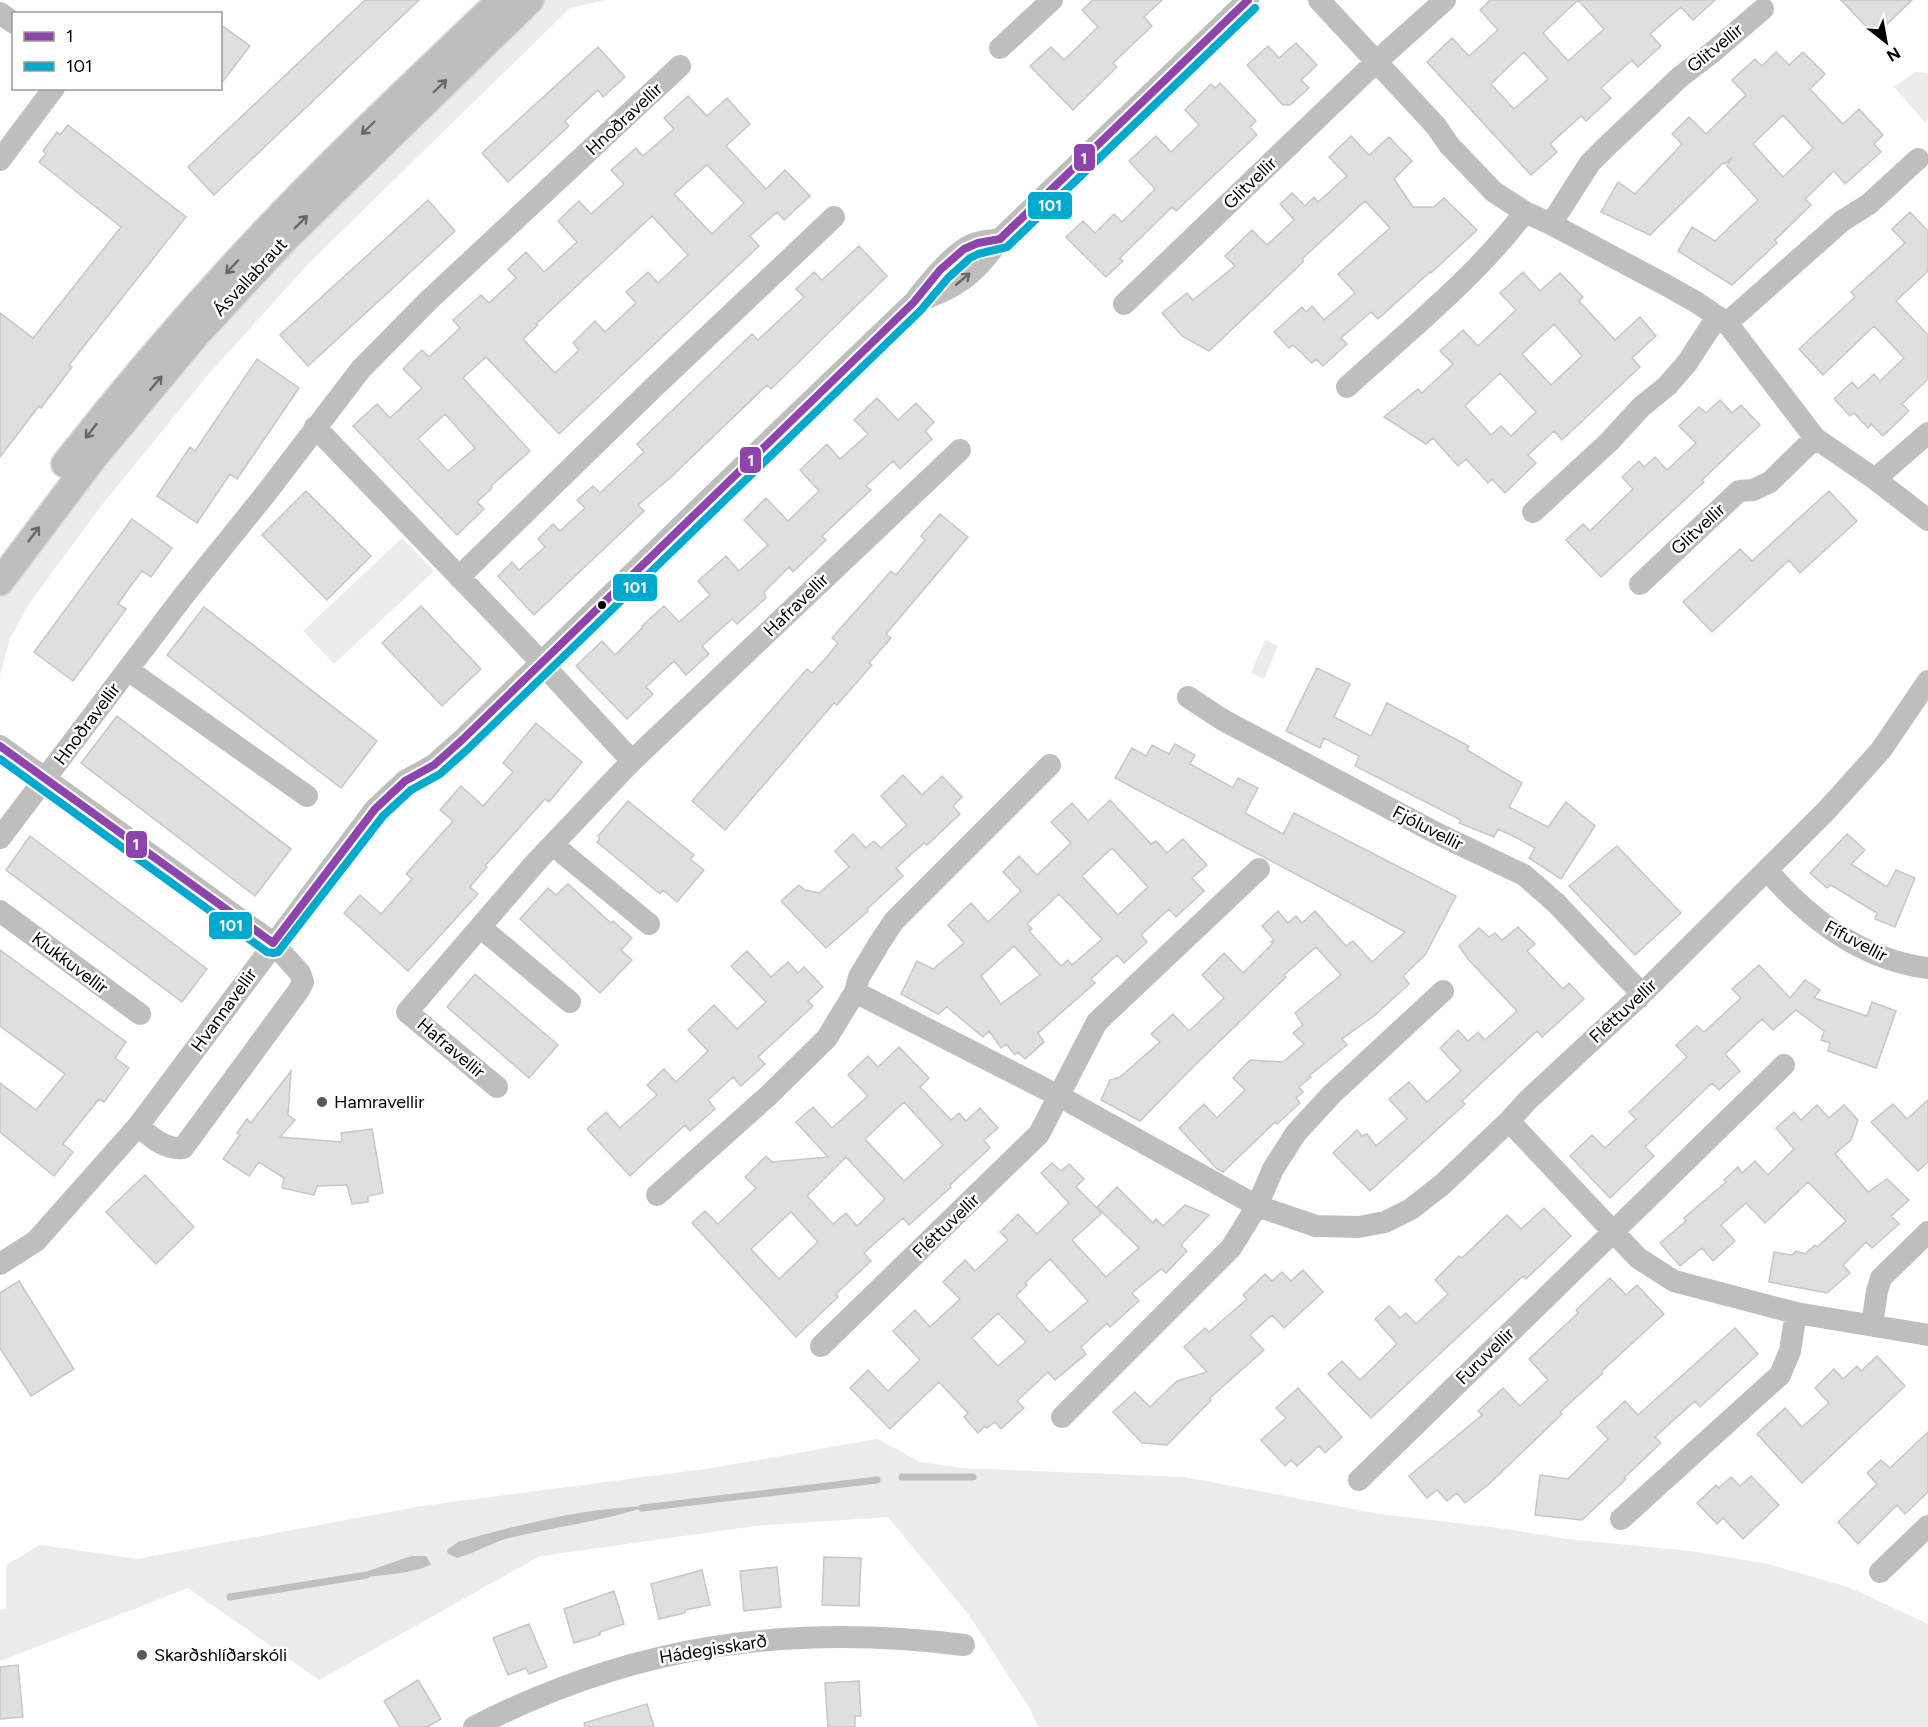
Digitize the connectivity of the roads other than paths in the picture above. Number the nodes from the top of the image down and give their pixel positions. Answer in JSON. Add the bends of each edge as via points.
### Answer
{"nodes":[{"id":1,"x":501,"y":0,"type":"edge"},
{"id":2,"x":530,"y":0,"type":"edge"},
{"id":3,"x":1052,"y":0,"type":"edge"},
{"id":4,"x":1248,"y":0,"type":"edge"},
{"id":5,"x":1319,"y":0,"type":"edge"},
{"id":6,"x":1445,"y":0,"type":"edge"},
{"id":7,"x":1763,"y":9,"type":"dead end"},
{"id":8,"x":1000,"y":48,"type":"dead end"},
{"id":9,"x":1377,"y":61,"type":"junction"},
{"id":10,"x":680,"y":66,"type":"dead end"},
{"id":11,"x":52,"y":90,"type":"edge"},
{"id":12,"x":1918,"y":159,"type":"dead end"},
{"id":13,"x":0,"y":160,"type":"edge"},
{"id":14,"x":1525,"y":212,"type":"junction"},
{"id":15,"x":834,"y":217,"type":"dead end"},
{"id":16,"x":1551,"y":224,"type":"junction"},
{"id":17,"x":1124,"y":304,"type":"dead end"},
{"id":18,"x":1722,"y":320,"type":"junction"},
{"id":19,"x":1347,"y":387,"type":"dead end"},
{"id":20,"x":315,"y":427,"type":"junction"},
{"id":21,"x":1928,"y":433,"type":"edge"},
{"id":22,"x":1815,"y":438,"type":"junction"},
{"id":23,"x":960,"y":450,"type":"dead end"},
{"id":24,"x":1875,"y":479,"type":"junction"},
{"id":25,"x":1533,"y":512,"type":"dead end"},
{"id":26,"x":1928,"y":520,"type":"edge"},
{"id":27,"x":0,"y":550,"type":"edge"},
{"id":28,"x":459,"y":577,"type":"junction"},
{"id":29,"x":0,"y":582,"type":"edge"},
{"id":30,"x":1640,"y":584,"type":"dead end"},
{"id":31,"x":542,"y":663,"type":"junction"},
{"id":32,"x":128,"y":670,"type":"junction"},
{"id":33,"x":1928,"y":681,"type":"edge"},
{"id":34,"x":1188,"y":697,"type":"dead end"},
{"id":35,"x":0,"y":746,"type":"edge"},
{"id":36,"x":632,"y":761,"type":"junction"},
{"id":37,"x":1050,"y":765,"type":"dead end"},
{"id":38,"x":45,"y":778,"type":"junction"},
{"id":39,"x":307,"y":796,"type":"dead end"},
{"id":40,"x":0,"y":838,"type":"edge"},
{"id":41,"x":553,"y":845,"type":"junction"},
{"id":42,"x":1259,"y":869,"type":"dead end"},
{"id":43,"x":1767,"y":870,"type":"junction"},
{"id":44,"x":0,"y":911,"type":"edge"},
{"id":45,"x":649,"y":924,"type":"dead end"},
{"id":46,"x":480,"y":927,"type":"junction"},
{"id":47,"x":273,"y":944,"type":"junction"},
{"id":48,"x":1928,"y":968,"type":"edge"},
{"id":49,"x":1443,"y":991,"type":"dead end"},
{"id":50,"x":855,"y":992,"type":"junction"},
{"id":51,"x":1642,"y":994,"type":"junction"},
{"id":52,"x":570,"y":1002,"type":"dead end"},
{"id":53,"x":140,"y":1014,"type":"dead end"},
{"id":54,"x":1784,"y":1065,"type":"dead end"},
{"id":55,"x":497,"y":1087,"type":"dead end"},
{"id":56,"x":1059,"y":1096,"type":"junction"},
{"id":57,"x":1509,"y":1121,"type":"junction"},
{"id":58,"x":138,"y":1126,"type":"junction"},
{"id":59,"x":657,"y":1195,"type":"dead end"},
{"id":60,"x":1257,"y":1206,"type":"junction"},
{"id":61,"x":1928,"y":1232,"type":"edge"},
{"id":62,"x":1612,"y":1233,"type":"junction"},
{"id":63,"x":0,"y":1264,"type":"edge"},
{"id":64,"x":1796,"y":1313,"type":"junction"},
{"id":65,"x":1872,"y":1325,"type":"junction"},
{"id":66,"x":1928,"y":1335,"type":"edge"},
{"id":67,"x":821,"y":1346,"type":"dead end"},
{"id":68,"x":1062,"y":1417,"type":"dead end"},
{"id":69,"x":1359,"y":1480,"type":"dead end"},
{"id":70,"x":1621,"y":1519,"type":"dead end"},
{"id":71,"x":1928,"y":1526,"type":"edge"},
{"id":72,"x":1880,"y":1572,"type":"dead end"},
{"id":73,"x":964,"y":1645,"type":"dead end"},
{"id":74,"x":474,"y":1727,"type":"edge"}],
"edges":[{"from":1,"to":27,"type":"main road","name":"Ásvallabraut","one_way":true,"via":[[317,178],[219,280],[105,413]]},
{"from":29,"to":2,"type":"main road","name":"Ásvallabraut","one_way":true,"via":[[94,457],[216,314],[285,239]]},
{"from":3,"to":8,"type":"street"},
{"from":4,"to":31,"type":"street","name":"Hvannavellir","via":[[1000,239],[978,242],[962,251]]},
{"from":5,"to":9,"type":"street"},
{"from":6,"to":9,"type":"street","name":"Glitvellir"},
{"from":7,"to":16,"type":"street","name":"Glitvellir","via":[[1680,77],[1590,163]]},
{"from":9,"to":14,"type":"street","via":[[1468,167],[1494,192]]},
{"from":9,"to":17,"type":"street","name":"Glitvellir"},
{"from":10,"to":20,"type":"street","name":"Hnoðravellir","via":[[428,301],[361,369]]},
{"from":11,"to":13,"type":"street"},
{"from":12,"to":18,"type":"street","via":[[1869,204]]},
{"from":14,"to":16,"type":"street"},
{"from":14,"to":19,"type":"street","via":[[1466,278]]},
{"from":15,"to":28,"type":"street"},
{"from":16,"to":18,"type":"street"},
{"from":18,"to":22,"type":"street"},
{"from":18,"to":25,"type":"street","via":[[1667,386]]},
{"from":20,"to":28,"type":"street"},
{"from":20,"to":32,"type":"street","name":"Hnoðravellir"},
{"from":21,"to":24,"type":"street"},
{"from":22,"to":24,"type":"street"},
{"from":22,"to":30,"type":"street","name":"Glitvellir","via":[[1770,482],[1739,491]]},
{"from":23,"to":36,"type":"street","name":"Hafravellir"},
{"from":24,"to":26,"type":"street"},
{"from":28,"to":31,"type":"street"},
{"from":31,"to":36,"type":"street"},
{"from":31,"to":47,"type":"street","name":"Hvannavellir","via":[[434,765],[405,781],[375,809]]},
{"from":32,"to":38,"type":"street","name":"Hnoðravellir"},
{"from":32,"to":39,"type":"street","name":"Hnoðravellir"},
{"from":33,"to":43,"type":"street","name":"Fléttuvellir","via":[[1881,750]]},
{"from":34,"to":51,"type":"street","name":"Fjóluvellir","via":[[1223,720],[1427,828],[1524,874]]},
{"from":35,"to":38,"type":"street"},
{"from":36,"to":41,"type":"street","name":"Hafravellir"},
{"from":37,"to":50,"type":"street","via":[[894,921]]},
{"from":38,"to":40,"type":"street"},
{"from":38,"to":47,"type":"street"},
{"from":41,"to":45,"type":"street"},
{"from":41,"to":46,"type":"street","name":"Hafravellir"},
{"from":42,"to":56,"type":"street","name":"Fléttuvellir","via":[[1097,1022]]},
{"from":43,"to":48,"type":"street","name":"Fífuvellir","via":[[1817,920],[1848,940],[1904,965]]},
{"from":43,"to":51,"type":"street","name":"Fléttuvellir"},
{"from":44,"to":53,"type":"street","name":"Klukkuvellir"},
{"from":46,"to":52,"type":"street"},
{"from":46,"to":55,"type":"street","name":"Hafravellir","via":[[408,1012]]},
{"from":47,"to":58,"type":"street","name":"Hvannavellir"},
{"from":47,"to":58,"type":"street","via":[[300,973],[303,982],[183,1148],[166,1146]]},
{"from":49,"to":60,"type":"street","via":[[1332,1094],[1296,1133],[1273,1169]]},
{"from":50,"to":56,"type":"street","name":"Fléttuvellir"},
{"from":50,"to":59,"type":"street","via":[[827,1038]]},
{"from":51,"to":57,"type":"street","name":"Fléttuvellir"},
{"from":54,"to":62,"type":"street","name":"Furuvellir"},
{"from":56,"to":60,"type":"street","name":"Fléttuvellir"},
{"from":56,"to":67,"type":"street","name":"Fléttuvellir","via":[[1039,1134]]},
{"from":57,"to":60,"type":"street","name":"Fléttuvellir","via":[[1443,1184],[1411,1209],[1385,1221],[1359,1227],[1316,1226]]},
{"from":57,"to":62,"type":"street"},
{"from":58,"to":63,"type":"street","name":"Hvannavellir","via":[[36,1241]]},
{"from":60,"to":68,"type":"street","via":[[1231,1248]]},
{"from":61,"to":65,"type":"street","via":[[1881,1278]]},
{"from":62,"to":64,"type":"street","via":[[1638,1258],[1674,1281]]},
{"from":62,"to":69,"type":"street","name":"Furuvellir"},
{"from":64,"to":65,"type":"street"},
{"from":64,"to":70,"type":"street","via":[[1790,1351],[1780,1375]]},
{"from":65,"to":66,"type":"street"},
{"from":71,"to":72,"type":"street"},
{"from":73,"to":74,"type":"street","name":"Hádegisskarð","via":[[902,1638],[807,1636],[702,1648],[600,1674],[542,1695]]}]}
